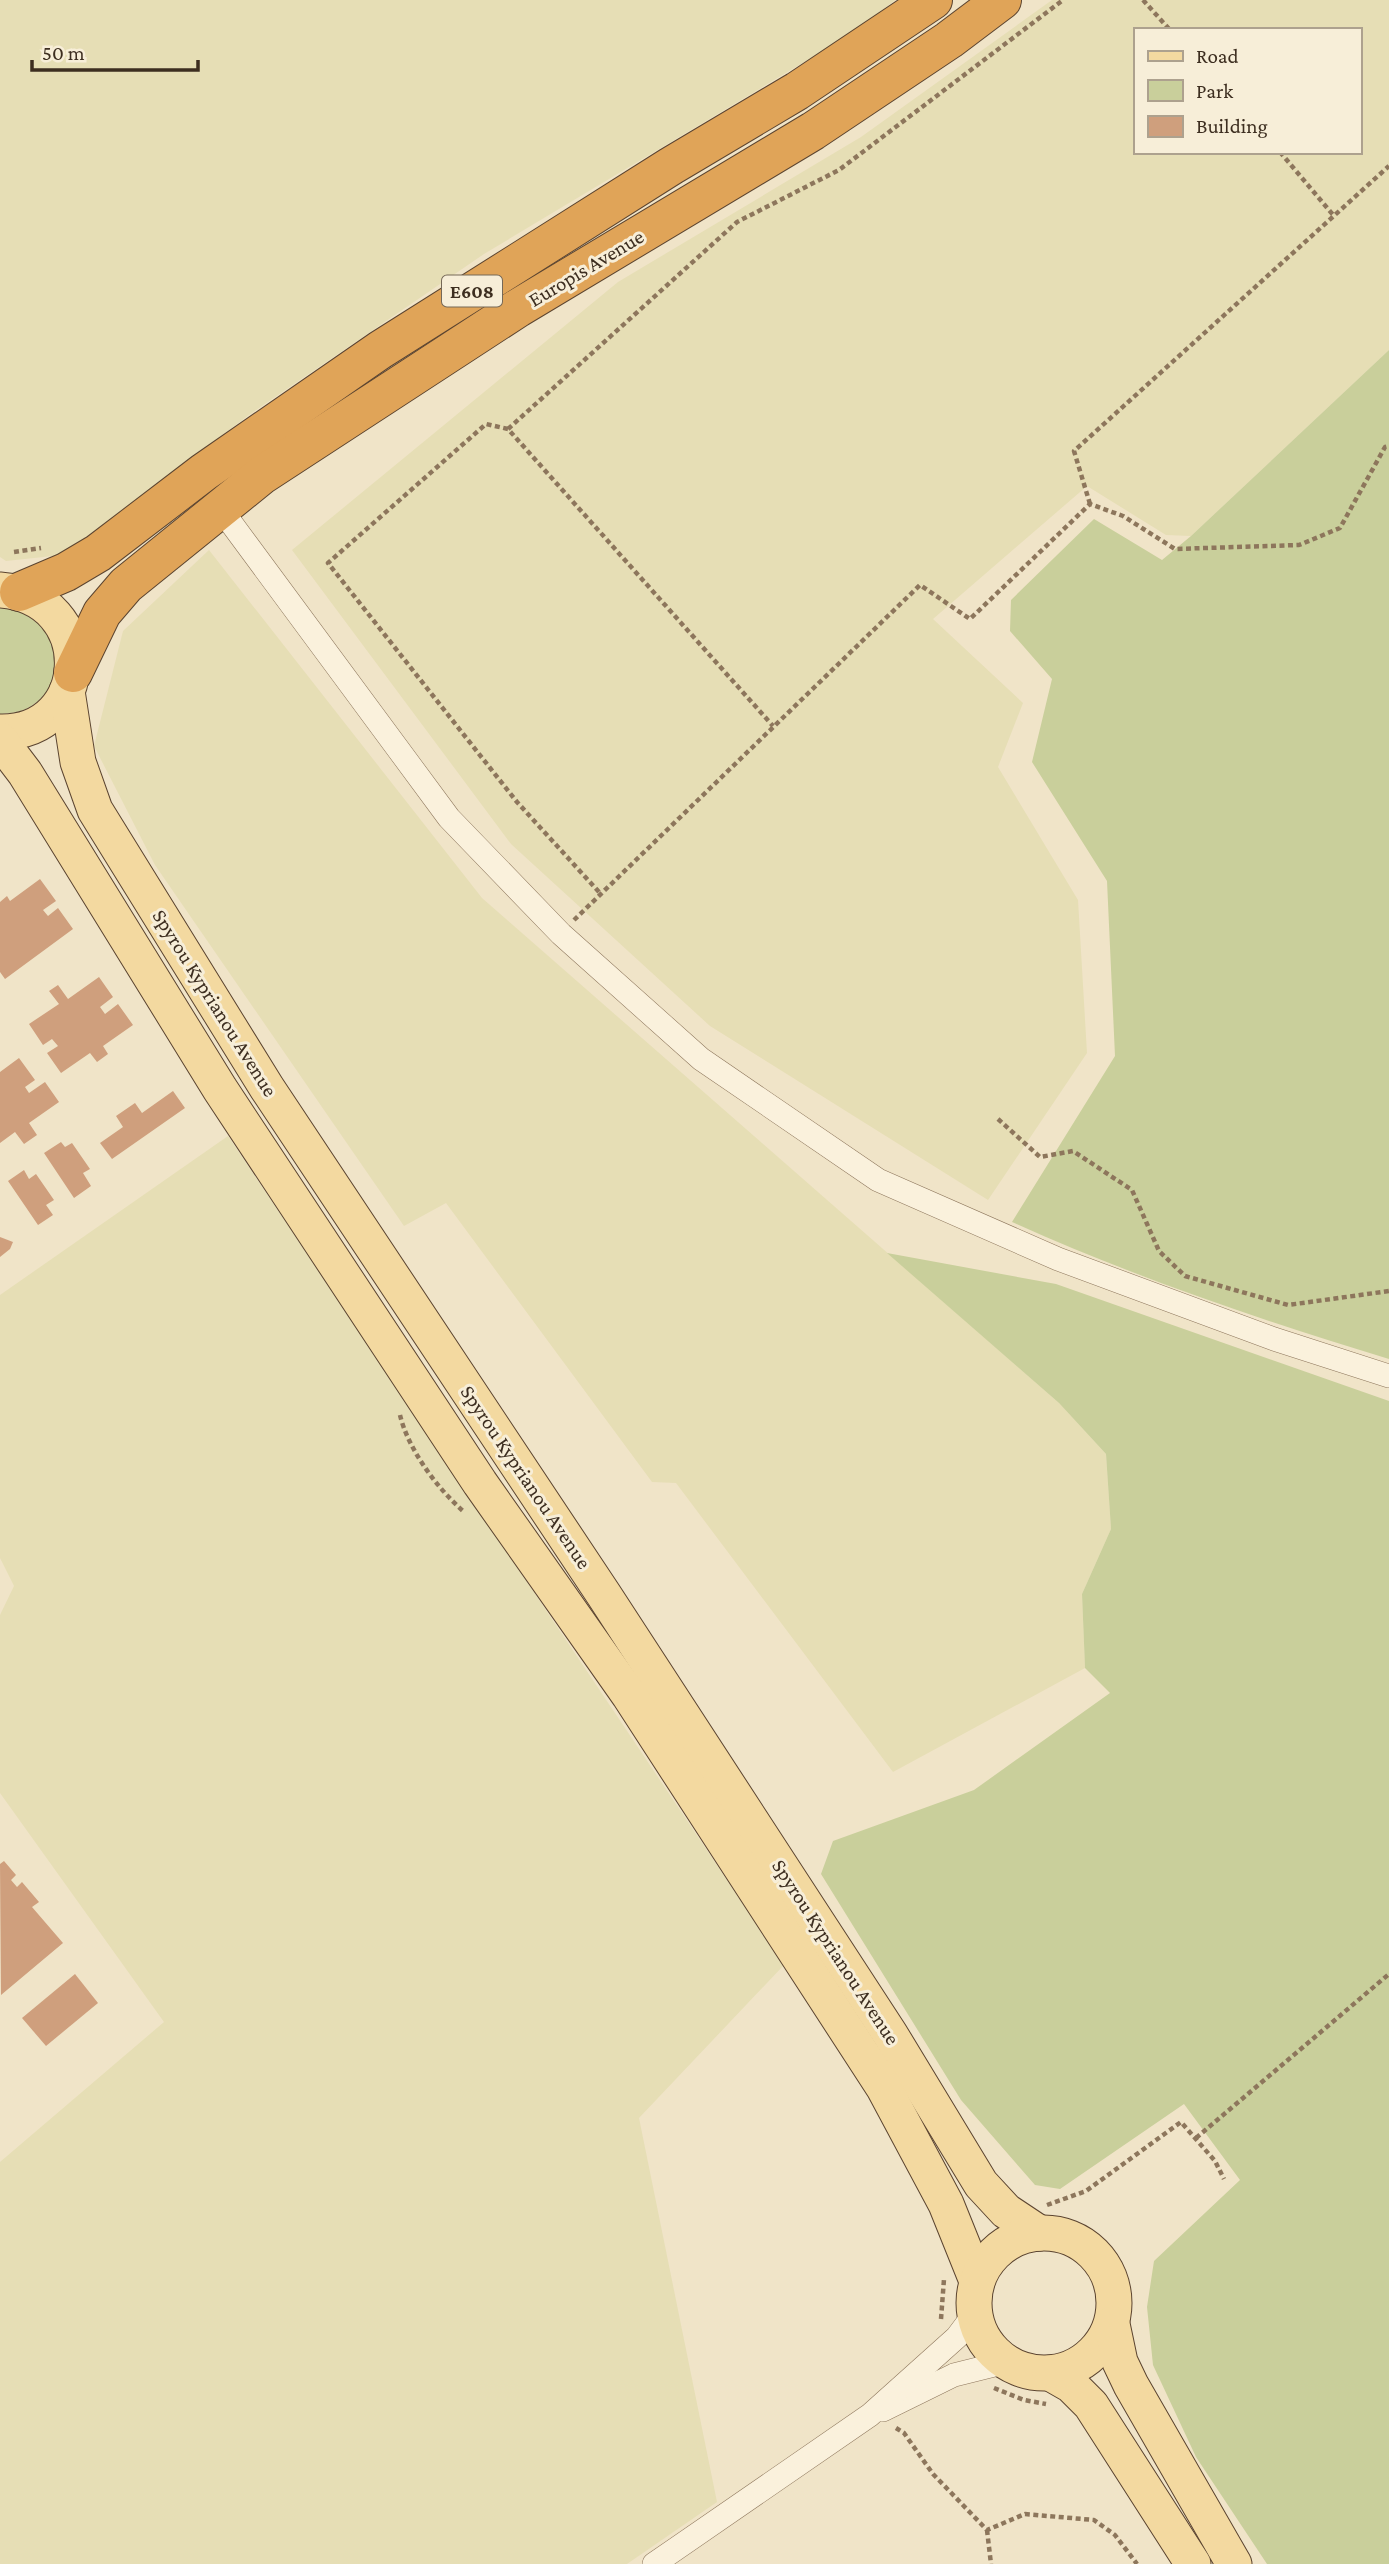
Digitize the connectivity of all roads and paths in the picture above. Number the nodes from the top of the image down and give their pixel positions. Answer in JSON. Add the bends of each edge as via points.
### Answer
{"nodes":[{"id":1,"x":933,"y":0,"type":"edge"},
{"id":2,"x":1002,"y":0,"type":"edge"},
{"id":3,"x":1063,"y":0,"type":"edge"},
{"id":4,"x":1143,"y":0,"type":"edge"},
{"id":5,"x":1168,"y":28,"type":"edge"},
{"id":6,"x":1282,"y":154,"type":"edge"},
{"id":7,"x":1389,"y":166,"type":"edge"},
{"id":8,"x":1334,"y":216,"type":"junction"},
{"id":9,"x":509,"y":429,"type":"junction"},
{"id":10,"x":1389,"y":446,"type":"edge"},
{"id":11,"x":1090,"y":505,"type":"junction"},
{"id":12,"x":220,"y":508,"type":"junction"},
{"id":13,"x":9,"y":591,"type":"edge"},
{"id":14,"x":70,"y":682,"type":"junction"},
{"id":15,"x":773,"y":726,"type":"junction"},
{"id":16,"x":0,"y":732,"type":"edge"},
{"id":17,"x":0,"y":740,"type":"edge"},
{"id":18,"x":599,"y":892,"type":"junction"},
{"id":19,"x":561,"y":934,"type":"junction"},
{"id":20,"x":998,"y":1119,"type":"dead end"},
{"id":21,"x":1389,"y":1291,"type":"edge"},
{"id":22,"x":1389,"y":1376,"type":"edge"},
{"id":23,"x":1389,"y":1974,"type":"edge"},
{"id":24,"x":1196,"y":2138,"type":"junction"},
{"id":25,"x":1224,"y":2179,"type":"dead end"},
{"id":26,"x":1039,"y":2219,"type":"junction"},
{"id":27,"x":976,"y":2297,"type":"junction"},
{"id":28,"x":1112,"y":2324,"type":"junction"},
{"id":29,"x":995,"y":2374,"type":"junction"},
{"id":30,"x":1051,"y":2389,"type":"junction"},
{"id":31,"x":870,"y":2415,"type":"junction"},
{"id":32,"x":987,"y":2530,"type":"junction"},
{"id":33,"x":654,"y":2564,"type":"edge"},
{"id":34,"x":991,"y":2564,"type":"edge"},
{"id":35,"x":1137,"y":2564,"type":"edge"},
{"id":36,"x":1193,"y":2564,"type":"edge"},
{"id":37,"x":1234,"y":2564,"type":"edge"}],
"edges":[{"from":1,"to":13,"type":"highway","name":"Europis Avenue","number":"E608","via":[[797,91],[380,350],[204,472],[98,553],[66,572]]},
{"from":2,"to":12,"type":"highway","name":"Europis Avenue","number":"E608","via":[[813,131],[518,308],[262,475]]},
{"from":3,"to":9,"type":"path","via":[[839,170],[737,222]]},
{"from":4,"to":5,"type":"path"},
{"from":6,"to":8,"type":"path"},
{"from":7,"to":8,"type":"path"},
{"from":8,"to":11,"type":"path","via":[[1074,452]]},
{"from":9,"to":15,"type":"path"},
{"from":9,"to":18,"type":"path","via":[[486,424],[328,563],[517,802]]},
{"from":10,"to":11,"type":"path","via":[[1340,528],[1299,545],[1175,549],[1123,516]]},
{"from":11,"to":15,"type":"path","via":[[970,619],[920,585]]},
{"from":12,"to":14,"type":"highway","name":"Europis Avenue","number":"E608","via":[[126,585],[102,613]]},
{"from":12,"to":19,"type":"street","via":[[449,818]]},
{"from":13,"to":14,"type":"main road","name":"Spyrou Kyprianou Avenue","via":[[50,608],[62,622],[70,638]]},
{"from":14,"to":16,"type":"main road","via":[[54,709],[37,723]]},
{"from":14,"to":26,"type":"main road","name":"Spyrou Kyprianou Avenue","via":[[78,762],[95,810],[267,1088],[612,1606],[890,2034],[981,2184],[1006,2211]]},
{"from":15,"to":18,"type":"path"},
{"from":17,"to":27,"type":"main road","name":"Spyrou Kyprianou Avenue","via":[[228,1101],[480,1483],[629,1695],[884,2088],[946,2204]]},
{"from":18,"to":19,"type":"path"},
{"from":19,"to":22,"type":"street","via":[[701,1059],[878,1180],[1058,1259]]},
{"from":20,"to":21,"type":"path","via":[[1040,1157],[1073,1151],[1132,1190],[1158,1251],[1185,1276],[1288,1305]]},
{"from":23,"to":24,"type":"path"},
{"from":24,"to":25,"type":"path"},
{"from":24,"to":26,"type":"path","via":[[1181,2122]]},
{"from":26,"to":27,"type":"main road","via":[[987,2262]]},
{"from":26,"to":28,"type":"main road","via":[[1102,2262],[1114,2292]]},
{"from":27,"to":29,"type":"main road"},
{"from":27,"to":31,"type":"street","via":[[957,2337]]},
{"from":28,"to":30,"type":"main road","via":[[1103,2343]]},
{"from":28,"to":37,"type":"main road","via":[[1120,2362],[1131,2385]]},
{"from":29,"to":30,"type":"main road","via":[[1028,2371]]},
{"from":29,"to":30,"type":"path","via":[[1024,2400]]},
{"from":29,"to":31,"type":"street","via":[[954,2375]]},
{"from":30,"to":36,"type":"main road","via":[[1071,2385],[1091,2405]]},
{"from":31,"to":32,"type":"path","via":[[904,2433],[933,2474]]},
{"from":31,"to":33,"type":"street"},
{"from":32,"to":34,"type":"path"},
{"from":32,"to":35,"type":"path","via":[[1025,2514],[1094,2520],[1115,2535]]}]}
